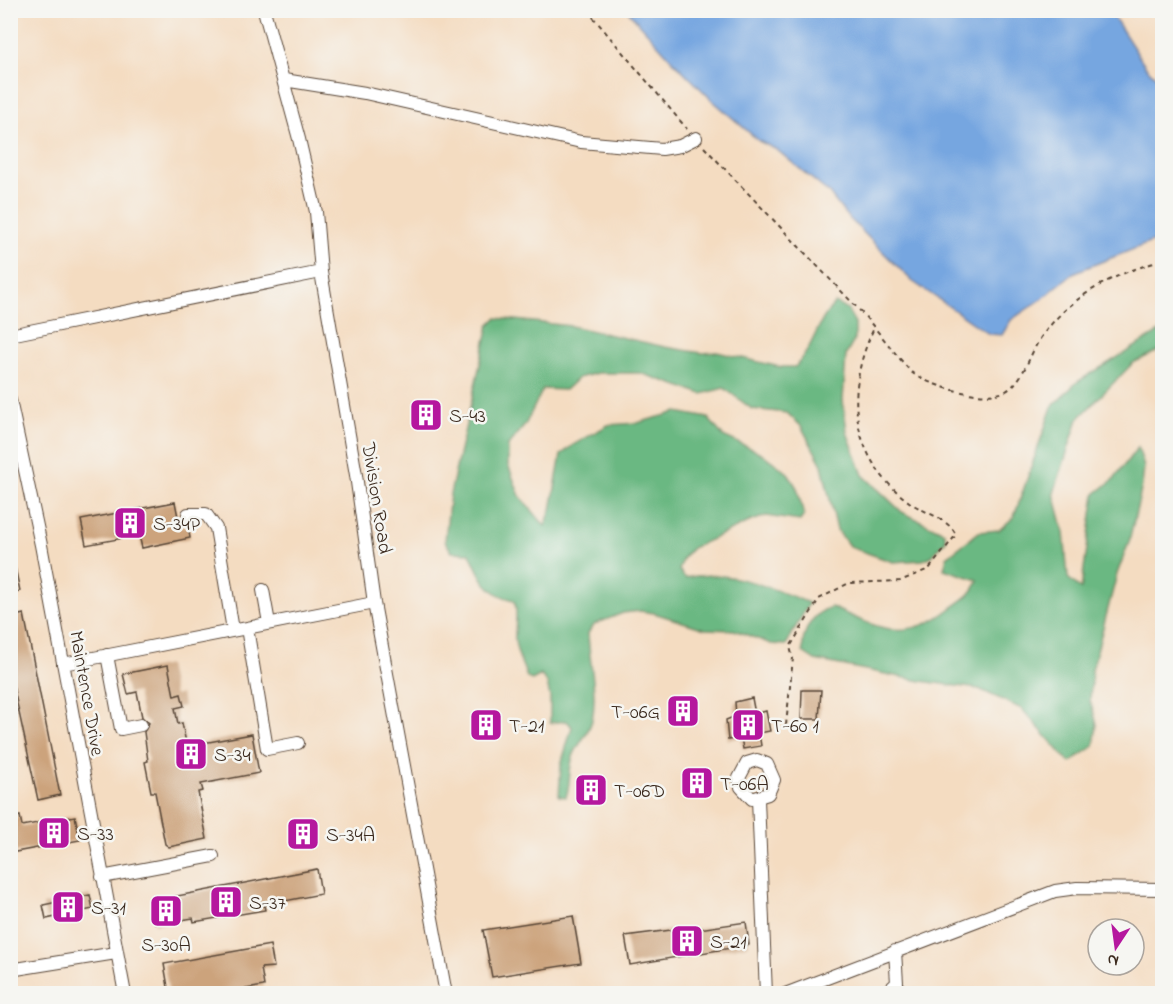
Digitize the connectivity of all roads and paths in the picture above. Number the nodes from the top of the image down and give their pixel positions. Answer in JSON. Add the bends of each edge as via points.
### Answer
{"nodes":[{"id":1,"x":264,"y":10,"type":"edge"},
{"id":2,"x":587,"y":10,"type":"edge"},
{"id":3,"x":284,"y":80,"type":"junction"},
{"id":4,"x":696,"y":138,"type":"junction"},
{"id":5,"x":1162,"y":261,"type":"edge"},
{"id":6,"x":321,"y":272,"type":"junction"},
{"id":7,"x":874,"y":328,"type":"junction"},
{"id":8,"x":10,"y":335,"type":"edge"},
{"id":9,"x":10,"y":400,"type":"edge"},
{"id":10,"x":188,"y":514,"type":"dead end"},
{"id":11,"x":263,"y":590,"type":"dead end"},
{"id":12,"x":374,"y":603,"type":"junction"},
{"id":13,"x":269,"y":623,"type":"junction"},
{"id":14,"x":247,"y":628,"type":"junction"},
{"id":15,"x":233,"y":630,"type":"junction"},
{"id":16,"x":107,"y":655,"type":"junction"},
{"id":17,"x":63,"y":664,"type":"junction"},
{"id":18,"x":141,"y":725,"type":"dead end"},
{"id":19,"x":786,"y":725,"type":"dead end"},
{"id":20,"x":298,"y":743,"type":"dead end"},
{"id":21,"x":758,"y":799,"type":"dead end"},
{"id":22,"x":213,"y":856,"type":"dead end"},
{"id":23,"x":102,"y":877,"type":"junction"},
{"id":24,"x":1162,"y":889,"type":"edge"},
{"id":25,"x":895,"y":951,"type":"junction"},
{"id":26,"x":116,"y":952,"type":"junction"},
{"id":27,"x":10,"y":970,"type":"edge"},
{"id":28,"x":900,"y":988,"type":"edge"},
{"id":29,"x":125,"y":993,"type":"edge"},
{"id":30,"x":446,"y":993,"type":"edge"},
{"id":31,"x":766,"y":993,"type":"edge"},
{"id":32,"x":785,"y":993,"type":"edge"},
{"id":33,"x":885,"y":993,"type":"edge"}],
"edges":[{"from":1,"to":3,"type":"street","name":"Division Road"},
{"from":2,"to":4,"type":"path"},
{"from":3,"to":4,"type":"street","via":[[365,93],[581,142],[662,149]]},
{"from":3,"to":6,"type":"street","name":"Division Road","via":[[316,212]]},
{"from":4,"to":7,"type":"path"},
{"from":5,"to":7,"type":"path","via":[[1126,272],[1081,298],[1047,329],[1013,385],[992,396],[916,377]]},
{"from":6,"to":8,"type":"street"},
{"from":6,"to":12,"type":"street","name":"Division Road"},
{"from":7,"to":19,"type":"path","via":[[856,381],[861,436],[872,461],[893,489],[954,531],[954,540],[929,569],[900,581],[849,583],[819,599],[790,649],[793,658]]},
{"from":9,"to":17,"type":"street","name":"Maintence Drive"},
{"from":10,"to":15,"type":"street","via":[[206,514],[216,528]]},
{"from":11,"to":13,"type":"street"},
{"from":12,"to":13,"type":"street"},
{"from":12,"to":30,"type":"street","name":"Division Road"},
{"from":13,"to":14,"type":"street"},
{"from":14,"to":15,"type":"street"},
{"from":14,"to":20,"type":"street","via":[[267,750]]},
{"from":15,"to":16,"type":"street"},
{"from":16,"to":17,"type":"street"},
{"from":16,"to":18,"type":"street","via":[[121,729]]},
{"from":17,"to":23,"type":"street","name":"Maintence Drive"},
{"from":21,"to":31,"type":"street"},
{"from":22,"to":23,"type":"street"},
{"from":23,"to":26,"type":"street","name":"Maintence Drive"},
{"from":24,"to":25,"type":"street","via":[[1055,891]]},
{"from":25,"to":28,"type":"street"},
{"from":25,"to":32,"type":"street"},
{"from":26,"to":27,"type":"street"},
{"from":26,"to":29,"type":"street","name":"Maintence Drive"},
{"from":28,"to":33,"type":"street"}]}
